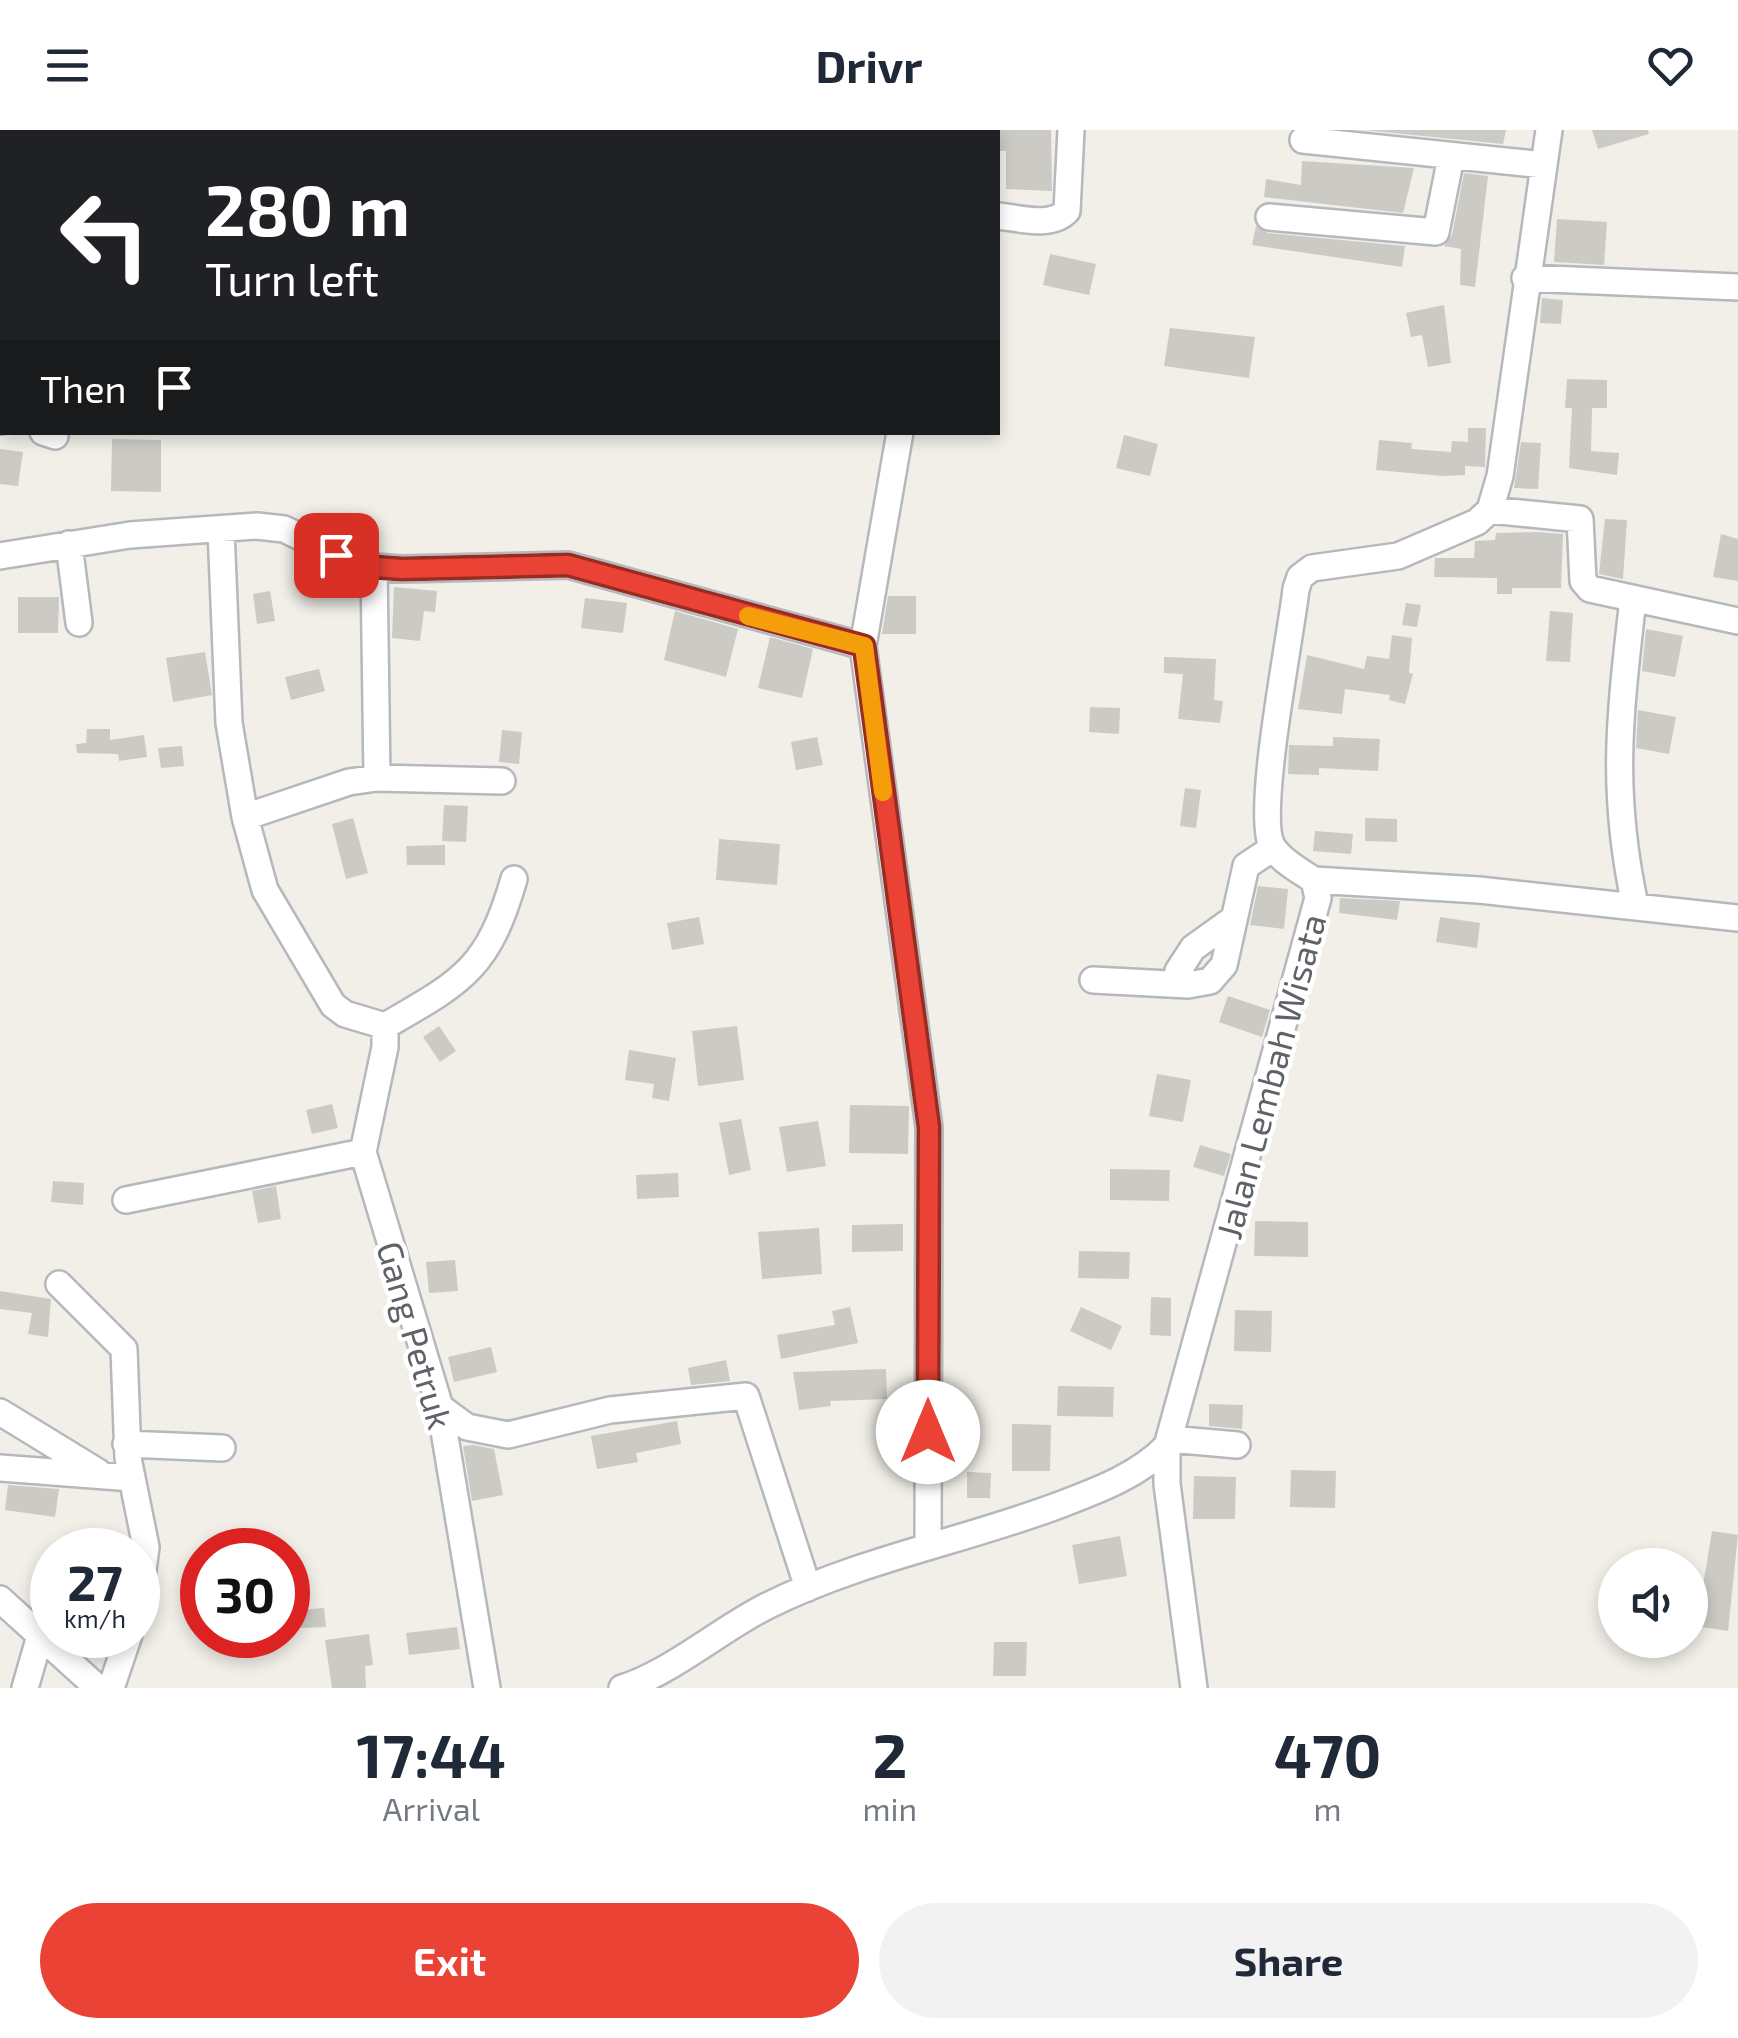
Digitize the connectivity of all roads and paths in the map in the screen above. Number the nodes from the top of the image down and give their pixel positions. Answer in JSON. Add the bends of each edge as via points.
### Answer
{"nodes":[{"id":1,"x":1071,"y":130,"type":"edge"},
{"id":2,"x":1549,"y":130,"type":"edge"},
{"id":3,"x":1303,"y":140,"type":"dead end"},
{"id":4,"x":1451,"y":156,"type":"junction"},
{"id":5,"x":1544,"y":165,"type":"junction"},
{"id":6,"x":1000,"y":216,"type":"edge"},
{"id":7,"x":1270,"y":217,"type":"dead end"},
{"id":8,"x":1525,"y":278,"type":"junction"},
{"id":9,"x":1738,"y":287,"type":"edge"},
{"id":10,"x":899,"y":435,"type":"edge"},
{"id":11,"x":1490,"y":510,"type":"junction"},
{"id":12,"x":221,"y":530,"type":"junction"},
{"id":13,"x":68,"y":544,"type":"junction"},
{"id":14,"x":0,"y":556,"type":"edge"},
{"id":15,"x":374,"y":567,"type":"junction"},
{"id":16,"x":1633,"y":598,"type":"junction"},
{"id":17,"x":1738,"y":621,"type":"edge"},
{"id":18,"x":80,"y":623,"type":"dead end"},
{"id":19,"x":864,"y":646,"type":"junction"},
{"id":20,"x":377,"y":778,"type":"junction"},
{"id":21,"x":502,"y":781,"type":"dead end"},
{"id":22,"x":246,"y":817,"type":"junction"},
{"id":23,"x":1273,"y":848,"type":"junction"},
{"id":24,"x":514,"y":878,"type":"dead end"},
{"id":25,"x":1314,"y":880,"type":"junction"},
{"id":26,"x":1635,"y":905,"type":"junction"},
{"id":27,"x":1738,"y":918,"type":"edge"},
{"id":28,"x":1232,"y":920,"type":"junction"},
{"id":29,"x":1094,"y":980,"type":"dead end"},
{"id":30,"x":1181,"y":982,"type":"junction"},
{"id":31,"x":385,"y":1026,"type":"junction"},
{"id":32,"x":363,"y":1152,"type":"junction"},
{"id":33,"x":126,"y":1200,"type":"dead end"},
{"id":34,"x":59,"y":1284,"type":"dead end"},
{"id":35,"x":440,"y":1407,"type":"junction"},
{"id":36,"x":0,"y":1412,"type":"edge"},
{"id":37,"x":126,"y":1444,"type":"junction"},
{"id":38,"x":1236,"y":1445,"type":"dead end"},
{"id":39,"x":222,"y":1448,"type":"dead end"},
{"id":40,"x":1159,"y":1453,"type":"junction"},
{"id":41,"x":0,"y":1468,"type":"edge"},
{"id":42,"x":102,"y":1475,"type":"junction"},
{"id":43,"x":132,"y":1478,"type":"junction"},
{"id":44,"x":142,"y":1528,"type":"edge"},
{"id":45,"x":928,"y":1547,"type":"junction"},
{"id":46,"x":808,"y":1588,"type":"junction"},
{"id":47,"x":0,"y":1600,"type":"edge"},
{"id":48,"x":30,"y":1627,"type":"edge"},
{"id":49,"x":34,"y":1658,"type":"edge"},
{"id":50,"x":65,"y":1658,"type":"edge"},
{"id":51,"x":121,"y":1658,"type":"edge"},
{"id":52,"x":25,"y":1688,"type":"edge"},
{"id":53,"x":98,"y":1688,"type":"edge"},
{"id":54,"x":111,"y":1688,"type":"edge"},
{"id":55,"x":487,"y":1688,"type":"edge"},
{"id":56,"x":622,"y":1688,"type":"edge"},
{"id":57,"x":1194,"y":1688,"type":"edge"}],
"edges":[{"from":1,"to":6,"type":"street","via":[[1067,211],[1054,221]]},
{"from":2,"to":5,"type":"street"},
{"from":3,"to":4,"type":"street"},
{"from":4,"to":5,"type":"street"},
{"from":4,"to":7,"type":"street","via":[[1436,232]]},
{"from":5,"to":8,"type":"street"},
{"from":8,"to":9,"type":"street"},
{"from":8,"to":11,"type":"street"},
{"from":10,"to":19,"type":"street"},
{"from":11,"to":16,"type":"street","via":[[1580,519],[1584,584]]},
{"from":11,"to":23,"type":"street","via":[[1410,552],[1326,564],[1300,577],[1270,782]]},
{"from":12,"to":13,"type":"street"},
{"from":12,"to":15,"type":"street","via":[[284,530]]},
{"from":12,"to":22,"type":"street","via":[[229,723]]},
{"from":13,"to":14,"type":"street"},
{"from":13,"to":18,"type":"street"},
{"from":15,"to":19,"type":"street","via":[[568,565]]},
{"from":15,"to":20,"type":"street"},
{"from":16,"to":17,"type":"street"},
{"from":16,"to":26,"type":"street","via":[[1616,756],[1620,829]]},
{"from":19,"to":45,"type":"street","via":[[929,1127]]},
{"from":20,"to":21,"type":"street"},
{"from":20,"to":22,"type":"street"},
{"from":22,"to":31,"type":"street","via":[[270,901],[322,991],[345,1014]]},
{"from":23,"to":25,"type":"street","name":"Jalan Lembah Wisata"},
{"from":23,"to":28,"type":"street","via":[[1246,866]]},
{"from":24,"to":31,"type":"street","via":[[498,926],[472,970]]},
{"from":25,"to":26,"type":"street"},
{"from":25,"to":40,"type":"street","name":"Jalan Lembah Wisata","via":[[1318,898]]},
{"from":26,"to":27,"type":"street"},
{"from":28,"to":30,"type":"street","via":[[1184,959]]},
{"from":28,"to":30,"type":"street","via":[[1218,974],[1203,984]]},
{"from":29,"to":30,"type":"street"},
{"from":31,"to":32,"type":"street","name":"Gang Petruk"},
{"from":32,"to":33,"type":"street"},
{"from":32,"to":35,"type":"street","name":"Gang Petruk"},
{"from":34,"to":37,"type":"street","via":[[124,1350]]},
{"from":35,"to":46,"type":"street","via":[[467,1427],[508,1435],[610,1410],[746,1396]]},
{"from":35,"to":55,"type":"street","name":"Gang Petruk"},
{"from":36,"to":42,"type":"street"},
{"from":37,"to":39,"type":"street"},
{"from":37,"to":43,"type":"street"},
{"from":38,"to":40,"type":"street"},
{"from":40,"to":45,"type":"street","via":[[1092,1493]]},
{"from":40,"to":57,"type":"street","name":"Jalan Lembah Wisata"},
{"from":41,"to":42,"type":"street"},
{"from":42,"to":43,"type":"street"},
{"from":43,"to":44,"type":"street"},
{"from":45,"to":46,"type":"street"},
{"from":46,"to":56,"type":"street"},
{"from":47,"to":48,"type":"street"},
{"from":49,"to":52,"type":"street"},
{"from":50,"to":53,"type":"street"},
{"from":51,"to":54,"type":"street"}]}
